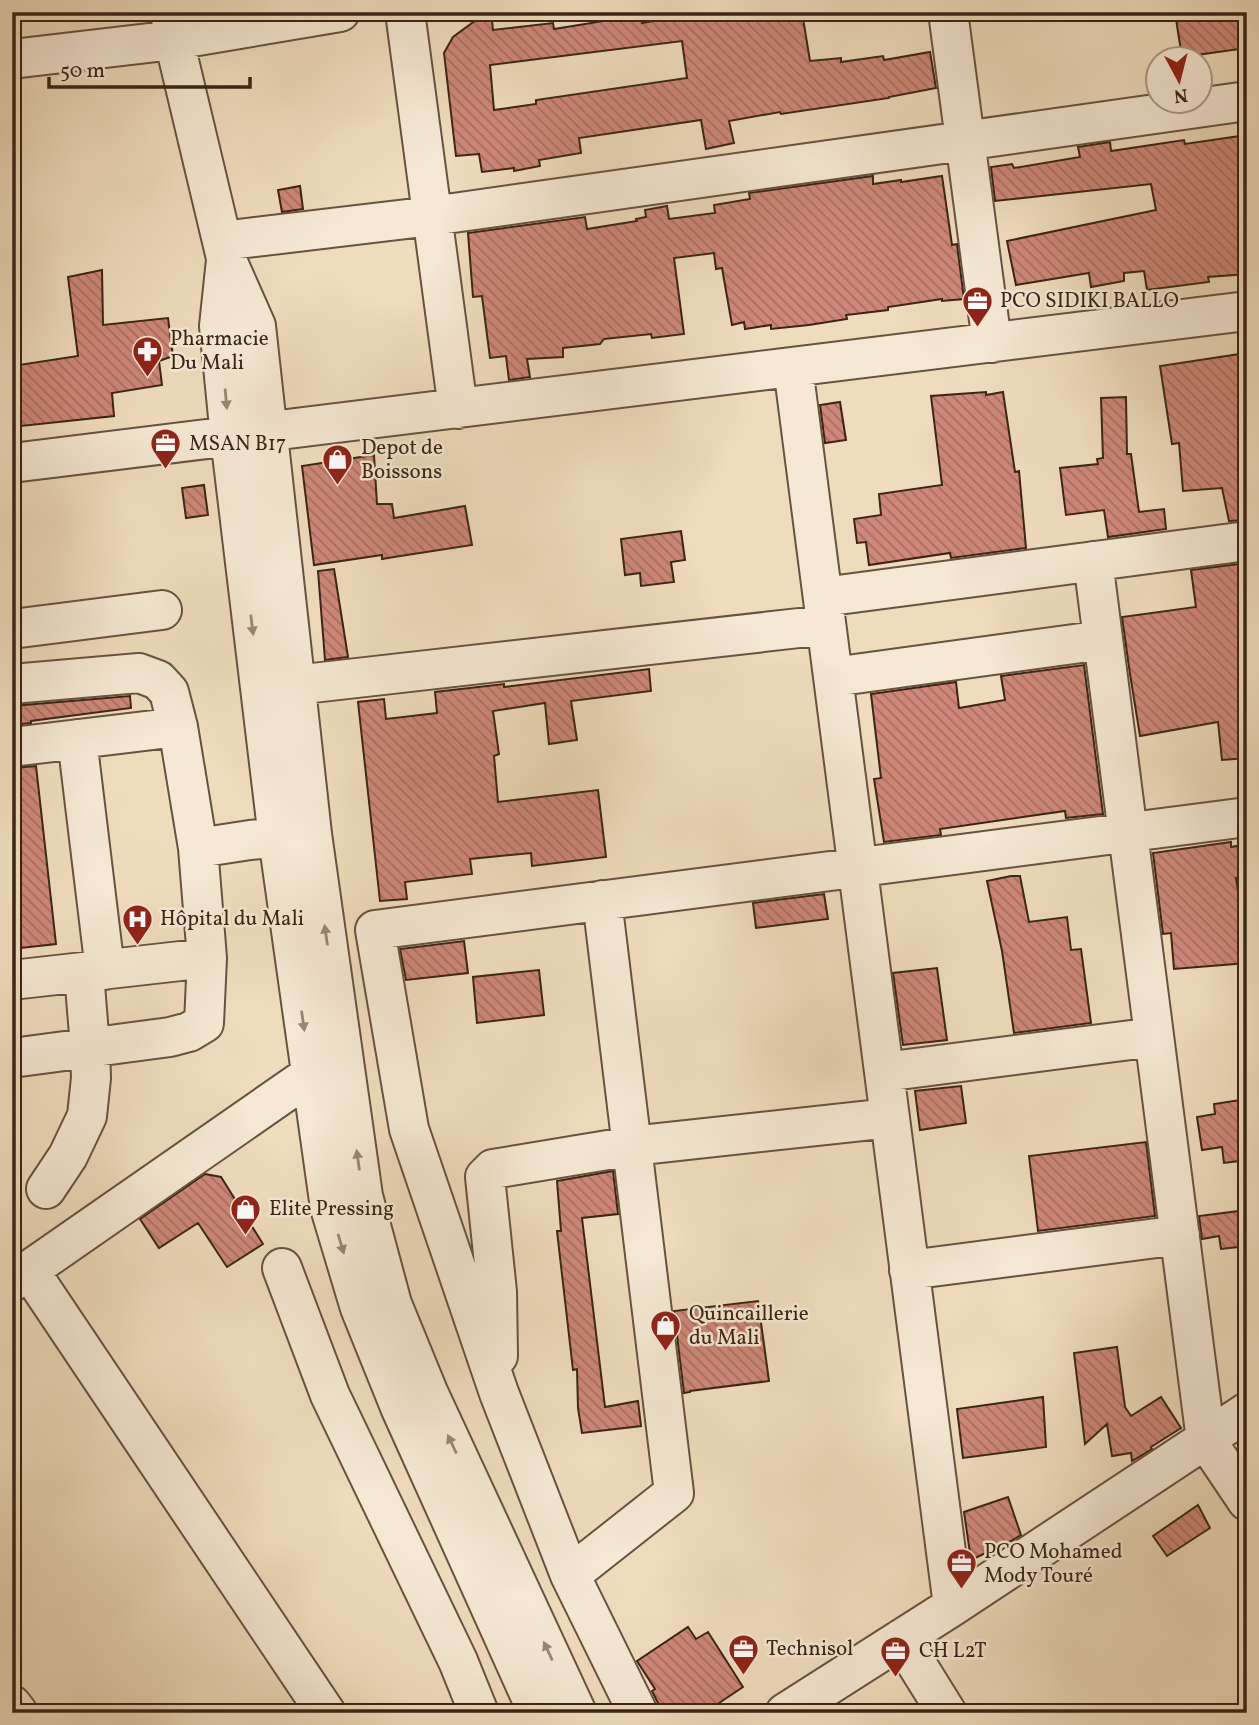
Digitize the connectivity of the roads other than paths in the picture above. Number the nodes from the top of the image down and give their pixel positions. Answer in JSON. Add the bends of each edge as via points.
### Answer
{"nodes":[{"id":1,"x":340,"y":12,"type":"edge"},
{"id":2,"x":405,"y":12,"type":"edge"},
{"id":3,"x":948,"y":12,"type":"edge"},
{"id":4,"x":172,"y":26,"type":"edge"},
{"id":5,"x":12,"y":59,"type":"edge"},
{"id":6,"x":1247,"y":102,"type":"edge"},
{"id":7,"x":966,"y":141,"type":"junction"},
{"id":8,"x":432,"y":216,"type":"junction"},
{"id":9,"x":224,"y":249,"type":"junction"},
{"id":10,"x":1247,"y":311,"type":"edge"},
{"id":11,"x":992,"y":343,"type":"junction"},
{"id":12,"x":793,"y":368,"type":"junction"},
{"id":13,"x":458,"y":409,"type":"junction"},
{"id":14,"x":267,"y":433,"type":"junction"},
{"id":15,"x":230,"y":437,"type":"junction"},
{"id":16,"x":12,"y":463,"type":"edge"},
{"id":17,"x":1247,"y":541,"type":"edge"},
{"id":18,"x":1093,"y":561,"type":"junction"},
{"id":19,"x":162,"y":610,"type":"dead end"},
{"id":20,"x":825,"y":611,"type":"junction"},
{"id":21,"x":12,"y":629,"type":"edge"},
{"id":22,"x":1103,"y":640,"type":"junction"},
{"id":23,"x":833,"y":677,"type":"junction"},
{"id":24,"x":12,"y":684,"type":"edge"},
{"id":25,"x":295,"y":685,"type":"junction"},
{"id":26,"x":178,"y":727,"type":"junction"},
{"id":27,"x":77,"y":739,"type":"junction"},
{"id":28,"x":12,"y":747,"type":"edge"},
{"id":29,"x":1247,"y":817,"type":"edge"},
{"id":30,"x":1128,"y":832,"type":"junction"},
{"id":31,"x":295,"y":836,"type":"junction"},
{"id":32,"x":198,"y":848,"type":"junction"},
{"id":33,"x":858,"y":867,"type":"junction"},
{"id":34,"x":602,"y":900,"type":"junction"},
{"id":35,"x":207,"y":958,"type":"junction"},
{"id":36,"x":94,"y":971,"type":"junction"},
{"id":37,"x":12,"y":980,"type":"edge"},
{"id":38,"x":1154,"y":1037,"type":"junction"},
{"id":39,"x":90,"y":1047,"type":"junction"},
{"id":40,"x":12,"y":1058,"type":"edge"},
{"id":41,"x":884,"y":1072,"type":"junction"},
{"id":42,"x":310,"y":1075,"type":"junction"},
{"id":43,"x":890,"y":1118,"type":"junction"},
{"id":44,"x":632,"y":1146,"type":"junction"},
{"id":45,"x":421,"y":1163,"type":"junction"},
{"id":46,"x":485,"y":1177,"type":"junction"},
{"id":47,"x":46,"y":1189,"type":"dead end"},
{"id":48,"x":1180,"y":1234,"type":"junction"},
{"id":49,"x":282,"y":1268,"type":"dead end"},
{"id":50,"x":909,"y":1269,"type":"junction"},
{"id":51,"x":21,"y":1276,"type":"edge"},
{"id":52,"x":499,"y":1393,"type":"junction"},
{"id":53,"x":1247,"y":1412,"type":"edge"},
{"id":54,"x":1206,"y":1440,"type":"junction"},
{"id":55,"x":1247,"y":1501,"type":"edge"},
{"id":56,"x":570,"y":1575,"type":"junction"},
{"id":57,"x":953,"y":1606,"type":"junction"},
{"id":58,"x":901,"y":1639,"type":"junction"},
{"id":59,"x":12,"y":1704,"type":"edge"},
{"id":60,"x":18,"y":1713,"type":"edge"},
{"id":61,"x":326,"y":1713,"type":"edge"},
{"id":62,"x":479,"y":1713,"type":"edge"},
{"id":63,"x":538,"y":1713,"type":"edge"},
{"id":64,"x":576,"y":1713,"type":"edge"},
{"id":65,"x":638,"y":1713,"type":"edge"},
{"id":66,"x":785,"y":1713,"type":"edge"},
{"id":67,"x":947,"y":1713,"type":"edge"}],
"edges":[{"from":1,"to":4,"type":"street"},
{"from":2,"to":8,"type":"street"},
{"from":3,"to":7,"type":"street"},
{"from":4,"to":5,"type":"street"},
{"from":4,"to":9,"type":"street"},
{"from":6,"to":7,"type":"street"},
{"from":7,"to":8,"type":"street"},
{"from":7,"to":11,"type":"street"},
{"from":8,"to":9,"type":"street"},
{"from":8,"to":13,"type":"street"},
{"from":9,"to":14,"type":"street","via":[[256,326]]},
{"from":9,"to":15,"type":"street","one_way":true,"via":[[219,326]]},
{"from":10,"to":11,"type":"street"},
{"from":11,"to":12,"type":"street"},
{"from":12,"to":13,"type":"street"},
{"from":12,"to":20,"type":"street"},
{"from":13,"to":14,"type":"street"},
{"from":14,"to":15,"type":"street"},
{"from":14,"to":25,"type":"street"},
{"from":15,"to":16,"type":"street"},
{"from":15,"to":31,"type":"street","one_way":true},
{"from":17,"to":18,"type":"street"},
{"from":18,"to":20,"type":"street"},
{"from":18,"to":22,"type":"street"},
{"from":19,"to":21,"type":"street"},
{"from":20,"to":23,"type":"street"},
{"from":20,"to":25,"type":"street"},
{"from":22,"to":23,"type":"street"},
{"from":22,"to":30,"type":"street"},
{"from":23,"to":33,"type":"street"},
{"from":24,"to":26,"type":"street","via":[[139,673],[158,680],[169,692]]},
{"from":25,"to":31,"type":"street"},
{"from":26,"to":27,"type":"street"},
{"from":26,"to":32,"type":"street"},
{"from":27,"to":28,"type":"street"},
{"from":27,"to":36,"type":"street"},
{"from":29,"to":30,"type":"street"},
{"from":30,"to":33,"type":"street"},
{"from":30,"to":38,"type":"street"},
{"from":31,"to":32,"type":"street"},
{"from":31,"to":42,"type":"street","one_way":true},
{"from":64,"to":31,"type":"street","one_way":true,"via":[[392,1304],[363,1196]]},
{"from":32,"to":35,"type":"street"},
{"from":33,"to":34,"type":"street"},
{"from":33,"to":41,"type":"street"},
{"from":34,"to":44,"type":"street"},
{"from":34,"to":45,"type":"street","via":[[374,930],[409,1129]]},
{"from":35,"to":36,"type":"street"},
{"from":35,"to":39,"type":"street","via":[[204,1023],[170,1037]]},
{"from":36,"to":37,"type":"street"},
{"from":36,"to":39,"type":"street"},
{"from":38,"to":41,"type":"street"},
{"from":38,"to":48,"type":"street"},
{"from":39,"to":40,"type":"street"},
{"from":39,"to":47,"type":"street","via":[[87,1116]]},
{"from":41,"to":43,"type":"street"},
{"from":42,"to":51,"type":"street"},
{"from":42,"to":63,"type":"street","one_way":true,"via":[[330,1208],[360,1308]]},
{"from":43,"to":44,"type":"street"},
{"from":43,"to":50,"type":"street"},
{"from":44,"to":46,"type":"street","via":[[493,1169]]},
{"from":44,"to":56,"type":"street","via":[[674,1493]]},
{"from":45,"to":46,"type":"street"},
{"from":45,"to":52,"type":"street"},
{"from":46,"to":52,"type":"street","via":[[497,1292]]},
{"from":48,"to":50,"type":"street"},
{"from":48,"to":54,"type":"street"},
{"from":49,"to":62,"type":"street","via":[[330,1395]]},
{"from":50,"to":57,"type":"street"},
{"from":51,"to":61,"type":"street"},
{"from":52,"to":56,"type":"street"},
{"from":53,"to":54,"type":"street"},
{"from":54,"to":55,"type":"street"},
{"from":54,"to":57,"type":"street"},
{"from":56,"to":65,"type":"street"},
{"from":57,"to":58,"type":"street"},
{"from":58,"to":66,"type":"street"},
{"from":58,"to":67,"type":"street"},
{"from":59,"to":60,"type":"street"}]}
